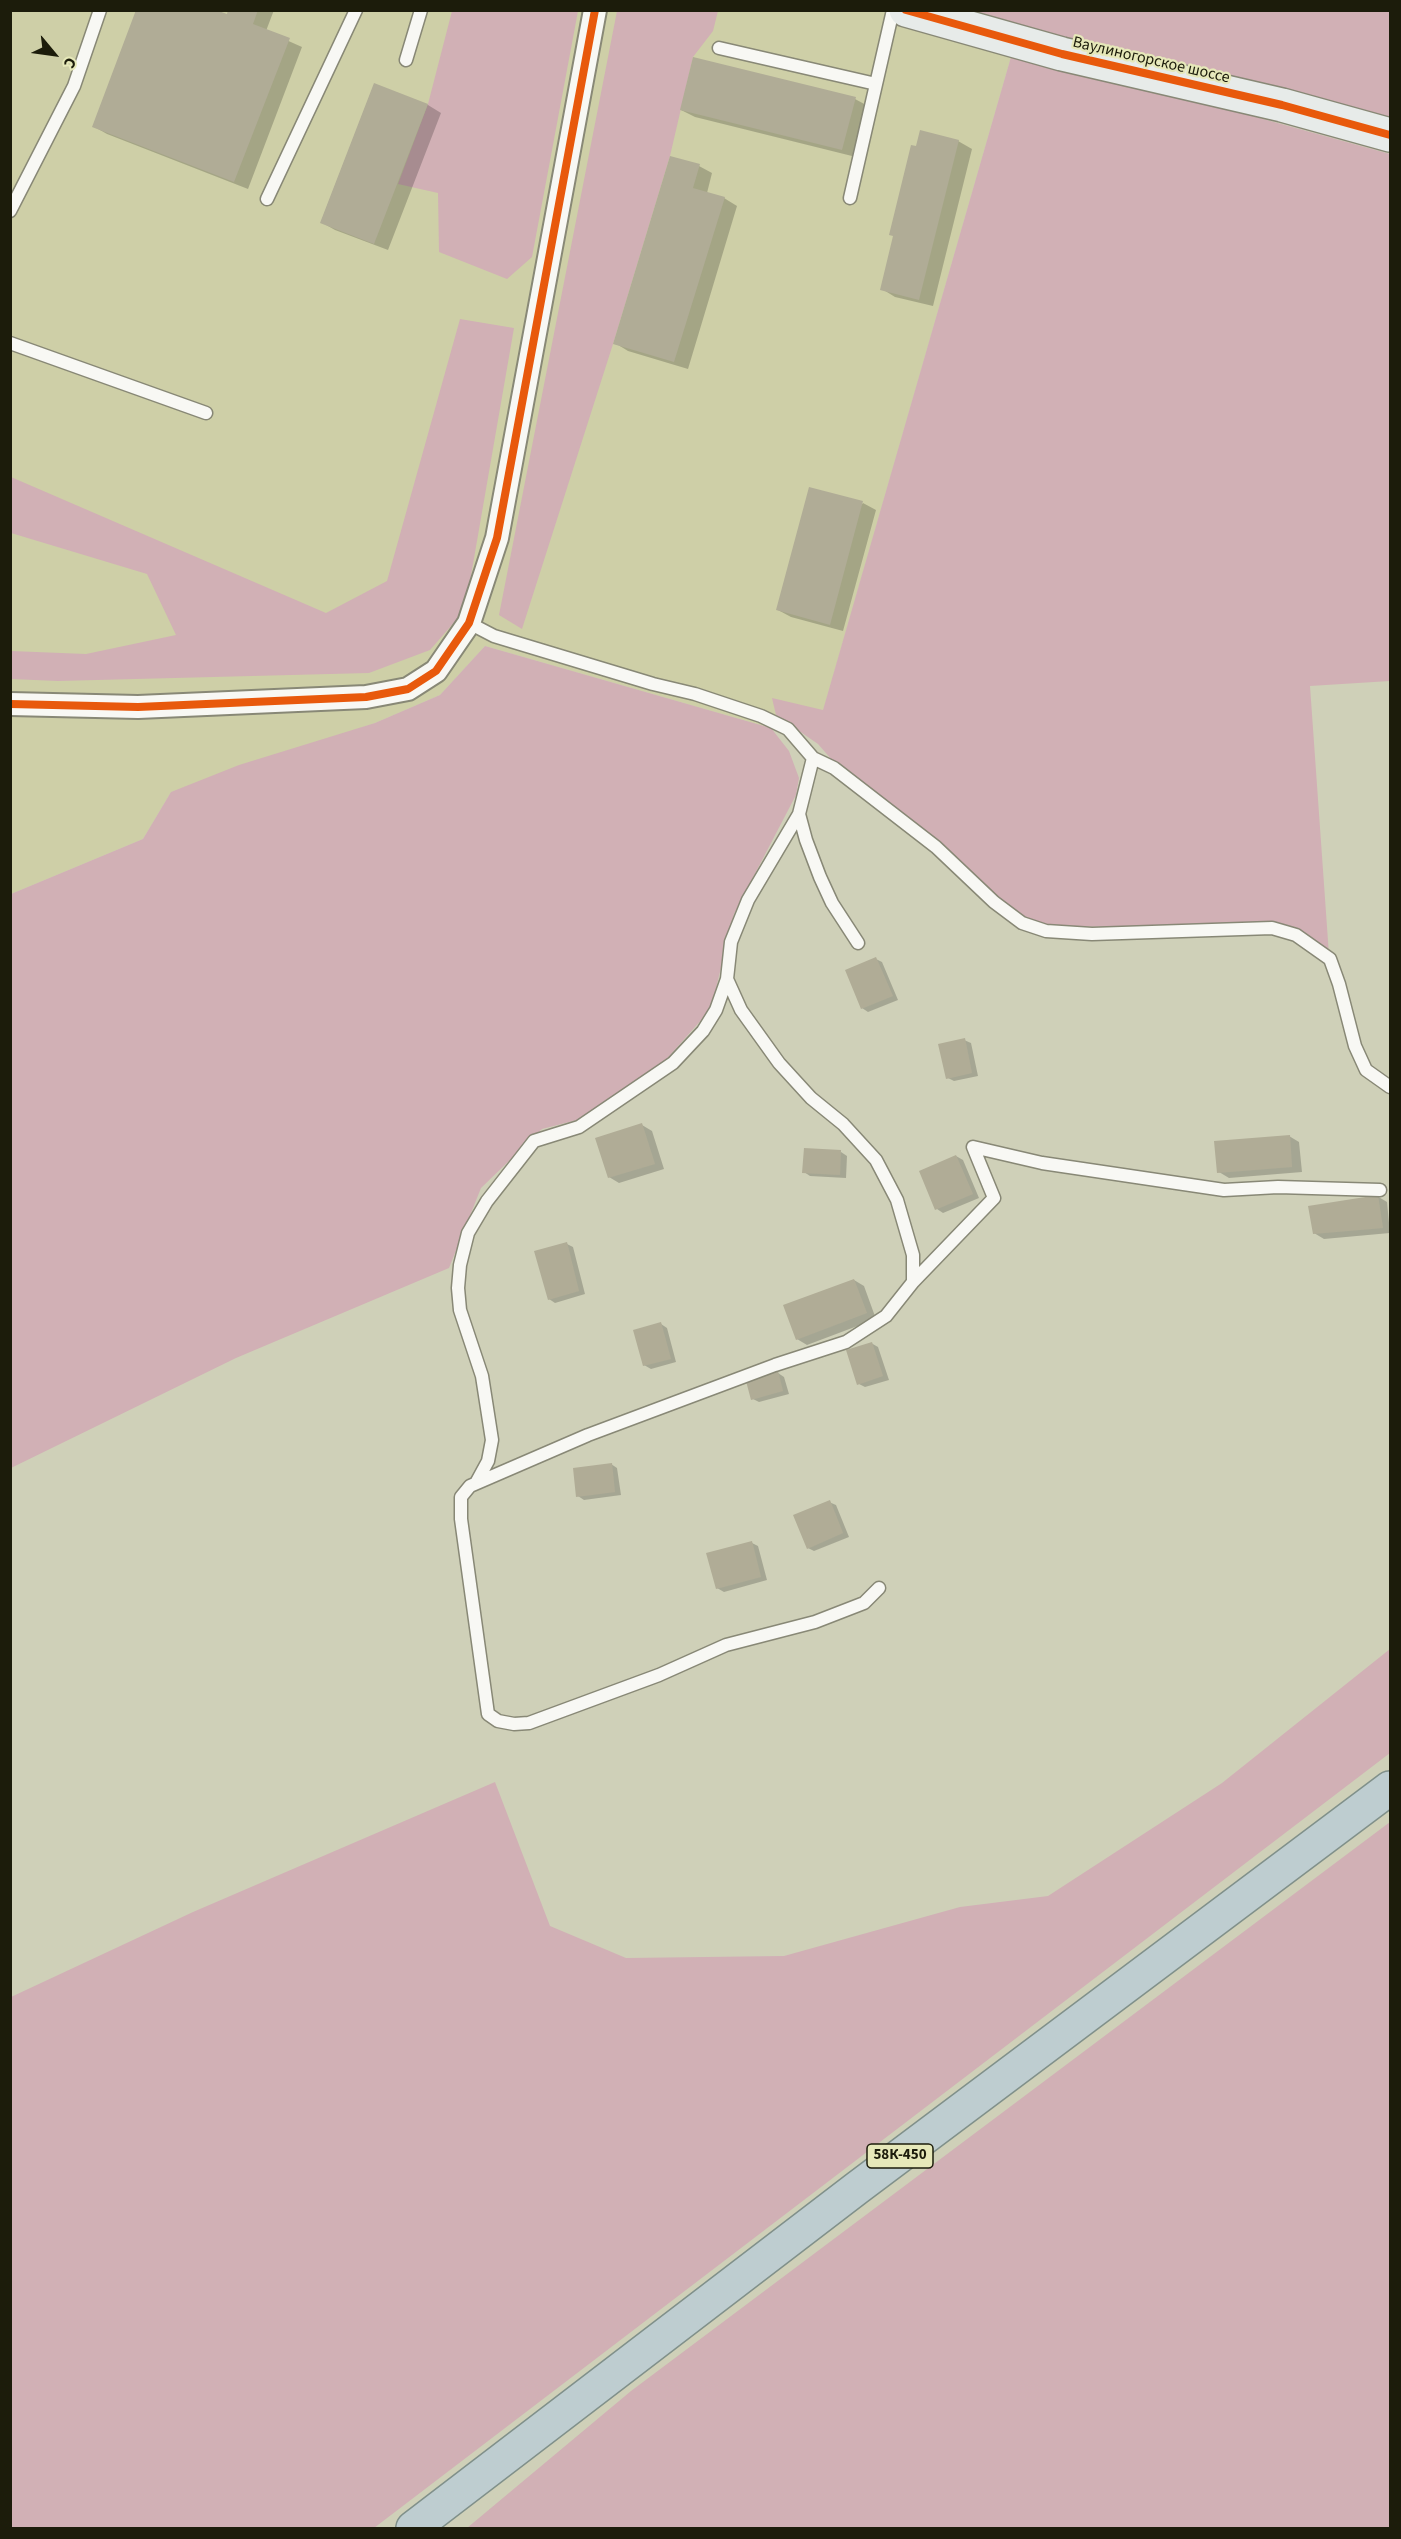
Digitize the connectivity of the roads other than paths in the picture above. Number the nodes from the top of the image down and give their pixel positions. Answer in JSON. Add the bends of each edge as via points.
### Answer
{"nodes":[{"id":1,"x":100,"y":10,"type":"edge"},
{"id":2,"x":356,"y":10,"type":"edge"},
{"id":3,"x":421,"y":10,"type":"edge"},
{"id":4,"x":595,"y":10,"type":"edge"},
{"id":5,"x":892,"y":10,"type":"edge"},
{"id":6,"x":906,"y":10,"type":"edge"},
{"id":7,"x":719,"y":48,"type":"dead end"},
{"id":8,"x":406,"y":60,"type":"dead end"},
{"id":9,"x":876,"y":84,"type":"junction"},
{"id":10,"x":1390,"y":135,"type":"edge"},
{"id":11,"x":850,"y":198,"type":"dead end"},
{"id":12,"x":267,"y":199,"type":"dead end"},
{"id":13,"x":10,"y":211,"type":"edge"},
{"id":14,"x":10,"y":343,"type":"edge"},
{"id":15,"x":206,"y":413,"type":"dead end"},
{"id":16,"x":470,"y":623,"type":"junction"},
{"id":17,"x":10,"y":704,"type":"edge"},
{"id":18,"x":813,"y":758,"type":"junction"},
{"id":19,"x":799,"y":814,"type":"junction"},
{"id":20,"x":858,"y":943,"type":"dead end"},
{"id":21,"x":728,"y":979,"type":"junction"},
{"id":22,"x":1390,"y":1087,"type":"edge"},
{"id":23,"x":1380,"y":1190,"type":"dead end"},
{"id":24,"x":913,"y":1282,"type":"junction"},
{"id":25,"x":476,"y":1484,"type":"junction"},
{"id":26,"x":879,"y":1588,"type":"dead end"},
{"id":27,"x":1390,"y":1788,"type":"edge"},
{"id":28,"x":413,"y":2529,"type":"edge"}],
"edges":[{"from":1,"to":13,"type":"lane","via":[[74,86]]},
{"from":2,"to":12,"type":"lane"},
{"from":3,"to":8,"type":"lane"},
{"from":4,"to":16,"type":"street","via":[[497,538]]},
{"from":5,"to":9,"type":"lane"},
{"from":6,"to":10,"type":"street","name":"Ваулиногорское шоссе","via":[[1062,54],[1282,105]]},
{"from":7,"to":9,"type":"lane"},
{"from":9,"to":11,"type":"lane"},
{"from":14,"to":15,"type":"lane"},
{"from":16,"to":17,"type":"street","via":[[436,671],[408,689],[366,698],[138,707]]},
{"from":16,"to":18,"type":"lane","via":[[494,636],[761,716],[788,729]]},
{"from":18,"to":19,"type":"lane"},
{"from":18,"to":22,"type":"lane","via":[[834,768],[936,847],[1022,923],[1046,931],[1092,934],[1272,928],[1296,935],[1330,959],[1354,1046],[1366,1070]]},
{"from":19,"to":20,"type":"lane","via":[[832,903]]},
{"from":19,"to":21,"type":"lane","via":[[748,900],[732,942]]},
{"from":21,"to":24,"type":"lane","via":[[741,1010],[779,1062],[876,1160],[897,1200],[913,1255]]},
{"from":21,"to":25,"type":"lane","via":[[703,1031],[673,1063],[579,1127],[534,1142],[487,1201],[468,1233],[460,1264],[460,1310],[482,1376],[492,1440],[488,1461]]},
{"from":23,"to":24,"type":"lane","via":[[1224,1190],[1042,1163],[974,1147],[994,1198]]},
{"from":24,"to":25,"type":"lane","via":[[886,1316],[846,1342],[588,1435]]},
{"from":25,"to":26,"type":"lane","via":[[461,1497],[461,1519],[488,1714],[498,1721],[529,1723],[659,1675],[726,1645],[815,1622],[864,1603]]},
{"from":27,"to":28,"type":"highway","number":"58К-450","via":[[857,2188]]}]}
